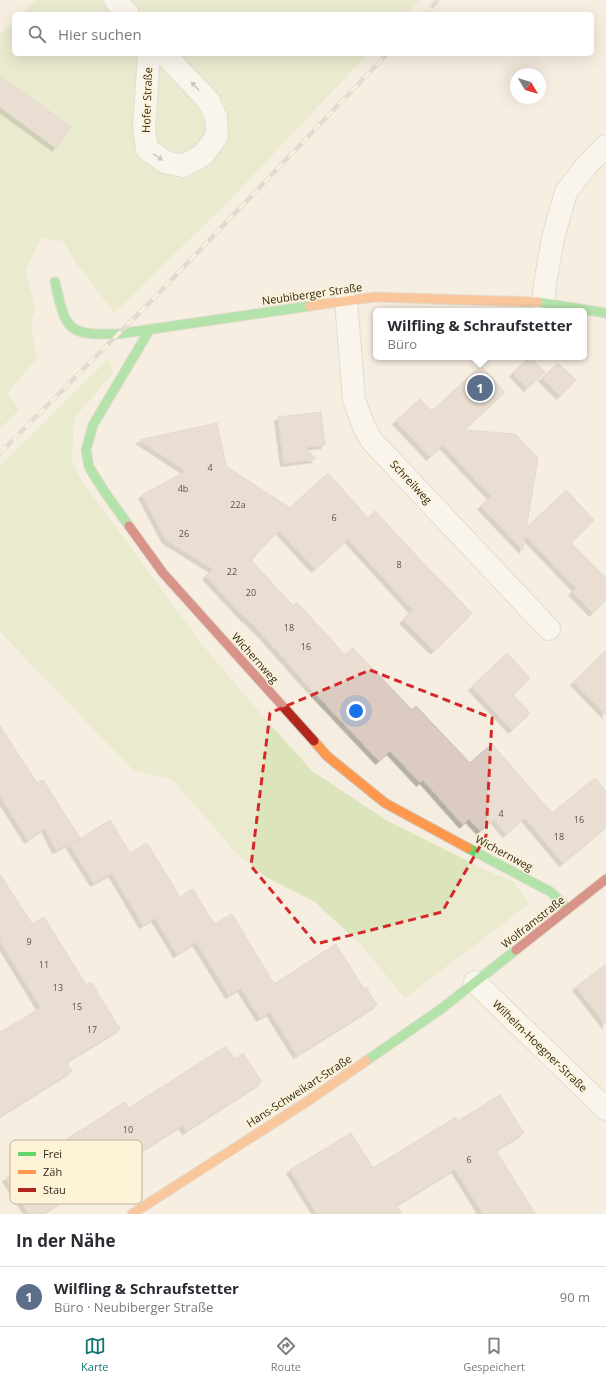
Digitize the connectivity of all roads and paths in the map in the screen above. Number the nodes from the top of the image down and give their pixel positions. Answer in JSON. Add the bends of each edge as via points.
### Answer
{"nodes":[{"id":1,"x":115,"y":0,"type":"edge"},
{"id":2,"x":126,"y":12,"type":"edge"},
{"id":3,"x":149,"y":56,"type":"edge"},
{"id":4,"x":166,"y":56,"type":"edge"},
{"id":5,"x":606,"y":146,"type":"edge"},
{"id":6,"x":55,"y":282,"type":"dead end"},
{"id":7,"x":346,"y":301,"type":"junction"},
{"id":8,"x":543,"y":302,"type":"junction"},
{"id":9,"x":577,"y":308,"type":"edge"},
{"id":10,"x":587,"y":310,"type":"edge"},
{"id":11,"x":606,"y":313,"type":"edge"},
{"id":12,"x":150,"y":329,"type":"junction"},
{"id":13,"x":549,"y":629,"type":"dead end"},
{"id":14,"x":606,"y":879,"type":"edge"},
{"id":15,"x":568,"y":909,"type":"junction"},
{"id":16,"x":475,"y":982,"type":"junction"},
{"id":17,"x":606,"y":1109,"type":"edge"},
{"id":18,"x":136,"y":1213,"type":"edge"}],
"edges":[{"from":1,"to":2,"type":"street"},
{"from":3,"to":4,"type":"street","name":"Hofer Straße","one_way":true,"via":[[144,128],[147,148],[166,162],[183,166],[203,155],[217,136],[216,117],[208,100]]},
{"from":5,"to":8,"type":"street","via":[[587,164],[566,192],[553,238]]},
{"from":6,"to":12,"type":"street","name":"Neubiberger Straße","via":[[62,313],[72,328],[91,334],[118,334]]},
{"from":7,"to":8,"type":"street","name":"Neubiberger Straße","via":[[375,297]]},
{"from":7,"to":12,"type":"street","name":"Neubiberger Straße"},
{"from":7,"to":13,"type":"street","name":"Schreilweg","via":[[354,400],[364,427],[376,445]]},
{"from":8,"to":9,"type":"street","name":"Neubiberger Straße"},
{"from":10,"to":11,"type":"street","name":"Neubiberger Straße"},
{"from":12,"to":15,"type":"street","name":"Wichernweg","via":[[93,425],[86,450],[89,467],[104,491],[163,572],[327,756],[385,803],[551,892]]},
{"from":14,"to":15,"type":"street","name":"Wolframstraße"},
{"from":15,"to":16,"type":"street","name":"Wolframstraße"},
{"from":16,"to":17,"type":"street","name":"Wilhelm-Hoegner-Straße"},
{"from":16,"to":18,"type":"street","name":"Hans-Schweikart-Straße","via":[[337,1082]]}]}
